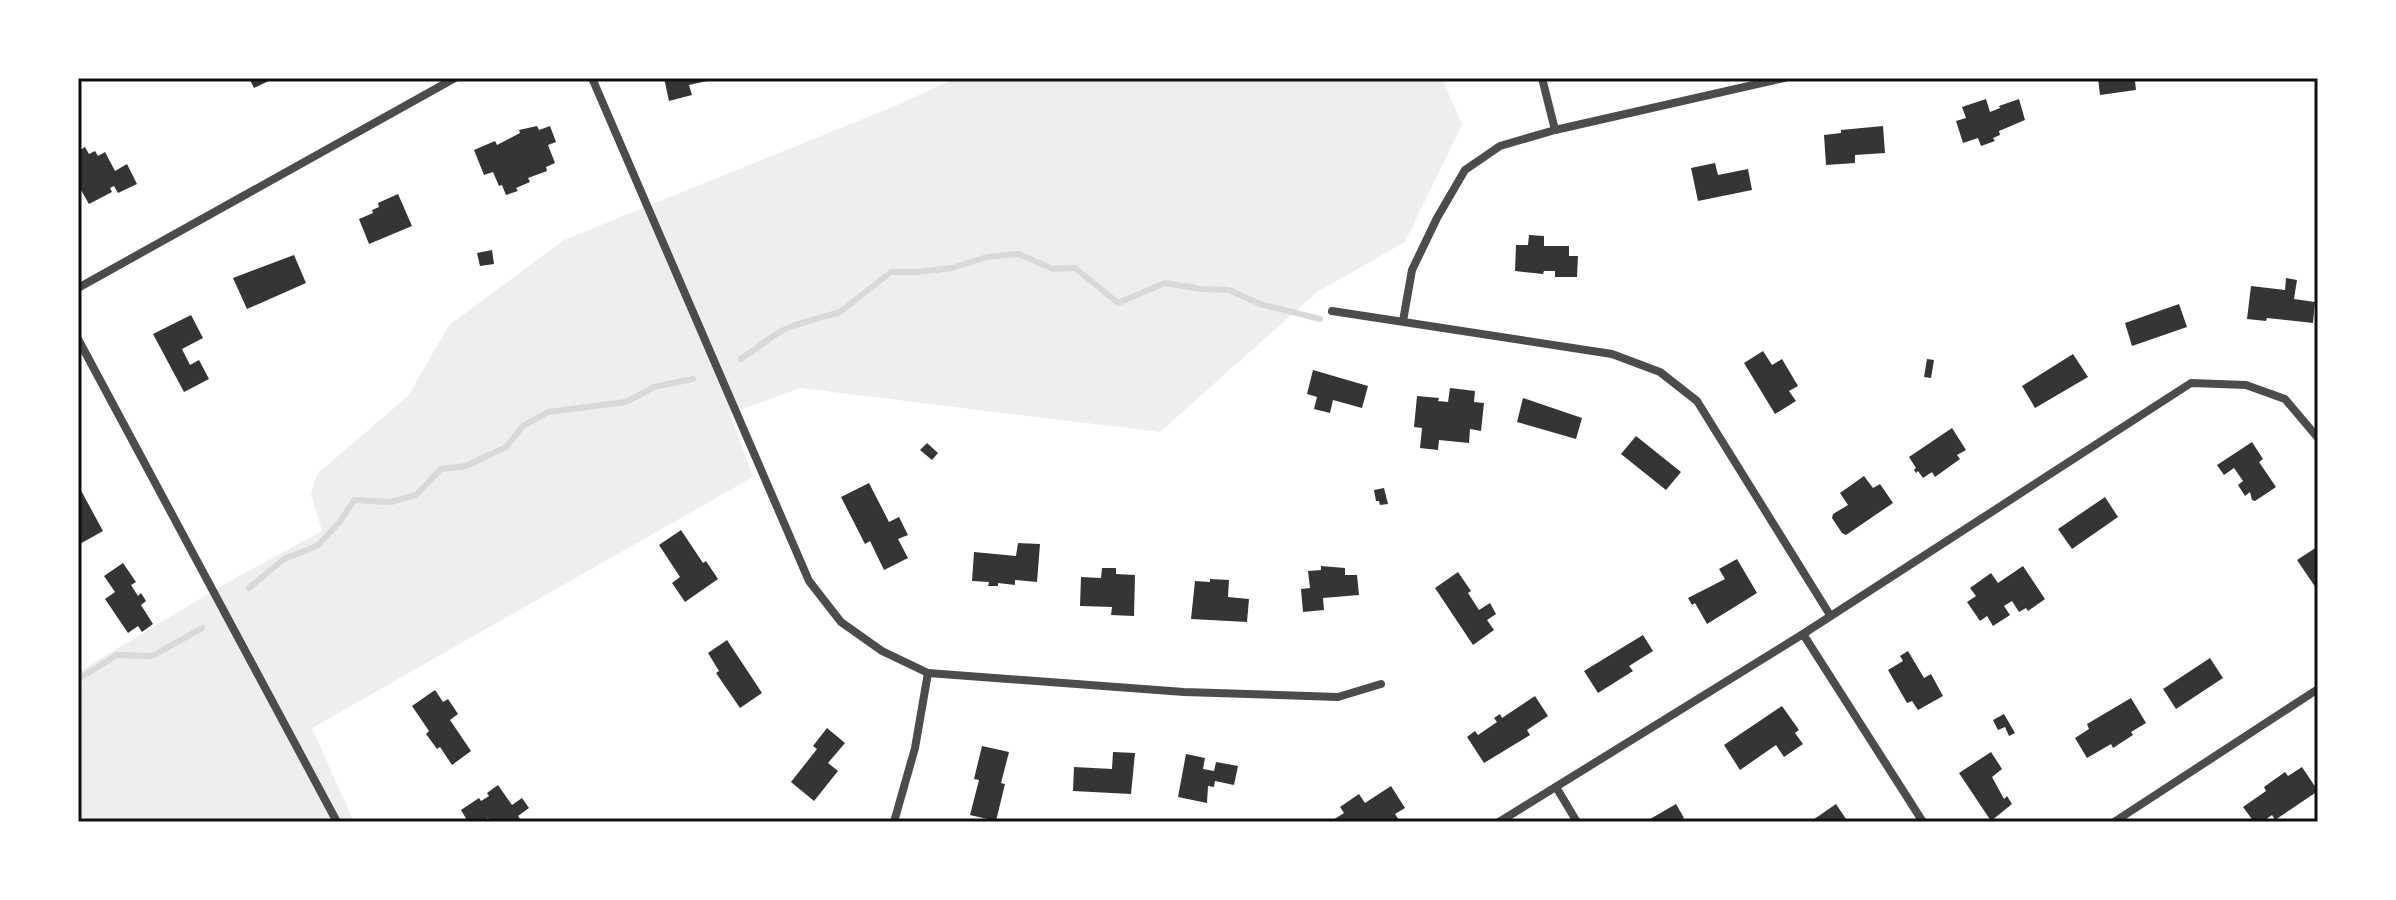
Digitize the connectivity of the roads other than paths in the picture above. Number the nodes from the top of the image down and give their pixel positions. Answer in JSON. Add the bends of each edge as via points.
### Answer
{"nodes":[{"id":1,"x":455,"y":78,"type":"edge"},
{"id":2,"x":592,"y":78,"type":"edge"},
{"id":3,"x":1542,"y":78,"type":"edge"},
{"id":4,"x":1784,"y":78,"type":"edge"},
{"id":5,"x":1555,"y":130,"type":"junction"},
{"id":6,"x":78,"y":288,"type":"edge"},
{"id":7,"x":1332,"y":311,"type":"dead end"},
{"id":8,"x":1403,"y":321,"type":"junction"},
{"id":9,"x":78,"y":339,"type":"edge"},
{"id":10,"x":2318,"y":438,"type":"edge"},
{"id":11,"x":1830,"y":615,"type":"junction"},
{"id":12,"x":1803,"y":634,"type":"junction"},
{"id":13,"x":928,"y":673,"type":"junction"},
{"id":14,"x":1381,"y":684,"type":"dead end"},
{"id":15,"x":2318,"y":689,"type":"edge"},
{"id":16,"x":1556,"y":787,"type":"junction"},
{"id":17,"x":337,"y":822,"type":"edge"},
{"id":18,"x":894,"y":822,"type":"edge"},
{"id":19,"x":1499,"y":822,"type":"edge"},
{"id":20,"x":1577,"y":822,"type":"edge"},
{"id":21,"x":1923,"y":822,"type":"edge"},
{"id":22,"x":2114,"y":822,"type":"edge"}],
"edges":[{"from":1,"to":6,"type":"street"},
{"from":2,"to":13,"type":"street","via":[[809,581],[841,622],[882,651]]},
{"from":3,"to":5,"type":"street"},
{"from":4,"to":5,"type":"street"},
{"from":5,"to":8,"type":"street","via":[[1500,146],[1465,170],[1412,270]]},
{"from":7,"to":8,"type":"street"},
{"from":8,"to":11,"type":"street","via":[[1612,354],[1660,372],[1697,401]]},
{"from":9,"to":17,"type":"street"},
{"from":10,"to":11,"type":"street","via":[[2285,399],[2246,385],[2191,383]]},
{"from":11,"to":12,"type":"street"},
{"from":12,"to":16,"type":"street"},
{"from":12,"to":21,"type":"street"},
{"from":13,"to":14,"type":"street","via":[[1184,692],[1338,697]]},
{"from":13,"to":18,"type":"street","via":[[915,748]]},
{"from":15,"to":22,"type":"street"},
{"from":16,"to":19,"type":"street"},
{"from":16,"to":20,"type":"street"}]}
